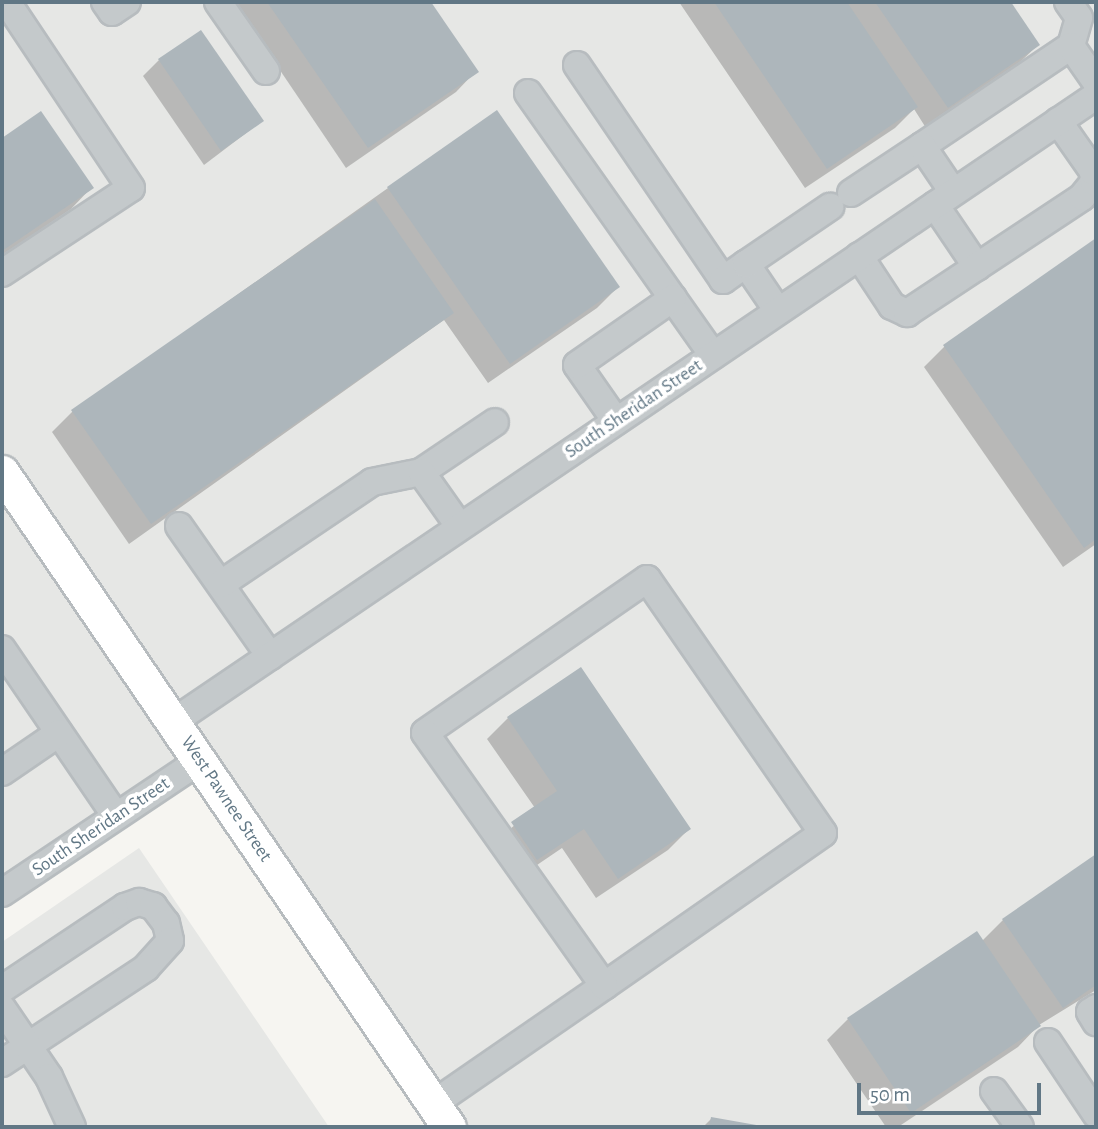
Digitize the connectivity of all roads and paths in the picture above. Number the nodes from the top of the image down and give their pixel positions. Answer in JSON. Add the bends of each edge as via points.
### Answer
{"nodes":[{"id":1,"x":6,"y":2,"type":"edge"},
{"id":2,"x":105,"y":2,"type":"edge"},
{"id":3,"x":127,"y":2,"type":"edge"},
{"id":4,"x":219,"y":2,"type":"edge"},
{"id":5,"x":1068,"y":2,"type":"edge"},
{"id":6,"x":1072,"y":46,"type":"junction"},
{"id":7,"x":577,"y":65,"type":"dead end"},
{"id":8,"x":266,"y":71,"type":"dead end"},
{"id":9,"x":1096,"y":82,"type":"edge"},
{"id":10,"x":528,"y":93,"type":"dead end"},
{"id":11,"x":1096,"y":96,"type":"edge"},
{"id":12,"x":1058,"y":121,"type":"junction"},
{"id":13,"x":922,"y":146,"type":"junction"},
{"id":14,"x":944,"y":198,"type":"junction"},
{"id":15,"x":859,"y":256,"type":"junction"},
{"id":16,"x":746,"y":264,"type":"junction"},
{"id":17,"x":977,"y":267,"type":"junction"},
{"id":18,"x":2,"y":273,"type":"edge"},
{"id":19,"x":673,"y":298,"type":"junction"},
{"id":20,"x":778,"y":311,"type":"junction"},
{"id":21,"x":713,"y":355,"type":"junction"},
{"id":22,"x":616,"y":421,"type":"junction"},
{"id":23,"x":495,"y":422,"type":"dead end"},
{"id":24,"x":421,"y":471,"type":"junction"},
{"id":25,"x":2,"y":472,"type":"edge"},
{"id":26,"x":180,"y":526,"type":"dead end"},
{"id":27,"x":460,"y":527,"type":"junction"},
{"id":28,"x":221,"y":584,"type":"junction"},
{"id":29,"x":2,"y":649,"type":"edge"},
{"id":30,"x":270,"y":656,"type":"junction"},
{"id":31,"x":173,"y":722,"type":"junction"},
{"id":32,"x":60,"y":733,"type":"junction"},
{"id":33,"x":199,"y":761,"type":"junction"},
{"id":34,"x":2,"y":772,"type":"edge"},
{"id":35,"x":117,"y":816,"type":"junction"},
{"id":36,"x":2,"y":893,"type":"edge"},
{"id":37,"x":604,"y":986,"type":"junction"},
{"id":38,"x":2,"y":989,"type":"edge"},
{"id":39,"x":2,"y":1008,"type":"edge"},
{"id":40,"x":1096,"y":1008,"type":"edge"},
{"id":41,"x":1096,"y":1022,"type":"edge"},
{"id":42,"x":1048,"y":1042,"type":"dead end"},
{"id":43,"x":27,"y":1045,"type":"junction"},
{"id":44,"x":2,"y":1063,"type":"edge"},
{"id":45,"x":994,"y":1091,"type":"dead end"},
{"id":46,"x":441,"y":1116,"type":"edge"},
{"id":47,"x":1096,"y":1116,"type":"edge"},
{"id":48,"x":72,"y":1127,"type":"edge"},
{"id":49,"x":1020,"y":1127,"type":"edge"},
{"id":50,"x":1084,"y":1127,"type":"edge"}],
"edges":[{"from":1,"to":18,"type":"street","via":[[131,188]]},
{"from":2,"to":3,"type":"street","via":[[112,12]]},
{"from":4,"to":8,"type":"street"},
{"from":5,"to":6,"type":"street","via":[[1079,18]]},
{"from":6,"to":9,"type":"street"},
{"from":6,"to":13,"type":"street"},
{"from":7,"to":16,"type":"street","via":[[723,280]]},
{"from":10,"to":19,"type":"street"},
{"from":11,"to":12,"type":"street","name":"South Sheridan Street"},
{"from":12,"to":14,"type":"street","name":"South Sheridan Street"},
{"from":12,"to":17,"type":"street","via":[[1093,171],[1094,181],[1082,197]]},
{"from":13,"to":14,"type":"street"},
{"from":13,"to":16,"type":"street"},
{"from":14,"to":15,"type":"street","name":"South Sheridan Street"},
{"from":14,"to":17,"type":"street"},
{"from":15,"to":17,"type":"street","via":[[892,306],[907,313]]},
{"from":15,"to":20,"type":"street","name":"South Sheridan Street"},
{"from":16,"to":20,"type":"street"},
{"from":19,"to":21,"type":"street"},
{"from":19,"to":22,"type":"street","via":[[577,365]]},
{"from":20,"to":21,"type":"street","name":"South Sheridan Street"},
{"from":21,"to":22,"type":"street","name":"South Sheridan Street"},
{"from":22,"to":27,"type":"street","name":"South Sheridan Street"},
{"from":23,"to":24,"type":"street"},
{"from":24,"to":27,"type":"street"},
{"from":24,"to":28,"type":"street","via":[[372,482]]},
{"from":25,"to":31,"type":"main road","name":"West Pawnee Street"},
{"from":26,"to":28,"type":"street"},
{"from":27,"to":30,"type":"street","name":"South Sheridan Street"},
{"from":28,"to":30,"type":"street"},
{"from":29,"to":32,"type":"street"},
{"from":30,"to":31,"type":"street","name":"South Sheridan Street"},
{"from":31,"to":33,"type":"main road","name":"West Pawnee Street"},
{"from":32,"to":34,"type":"street"},
{"from":32,"to":35,"type":"street"},
{"from":33,"to":35,"type":"street","name":"South Sheridan Street"},
{"from":33,"to":46,"type":"main road","name":"West Pawnee Street"},
{"from":35,"to":36,"type":"street","name":"South Sheridan Street"},
{"from":37,"to":37,"type":"street","via":[[823,833],[647,579],[425,733]]},
{"from":37,"to":46,"type":"street"},
{"from":38,"to":43,"type":"street","via":[[139,901],[153,906],[166,923],[170,941],[146,968]]},
{"from":39,"to":43,"type":"street"},
{"from":40,"to":41,"type":"street","via":[[1090,1012]]},
{"from":42,"to":47,"type":"street"},
{"from":43,"to":44,"type":"street"},
{"from":43,"to":48,"type":"street","via":[[49,1077]]},
{"from":45,"to":49,"type":"street"},
{"from":47,"to":50,"type":"street"}]}
